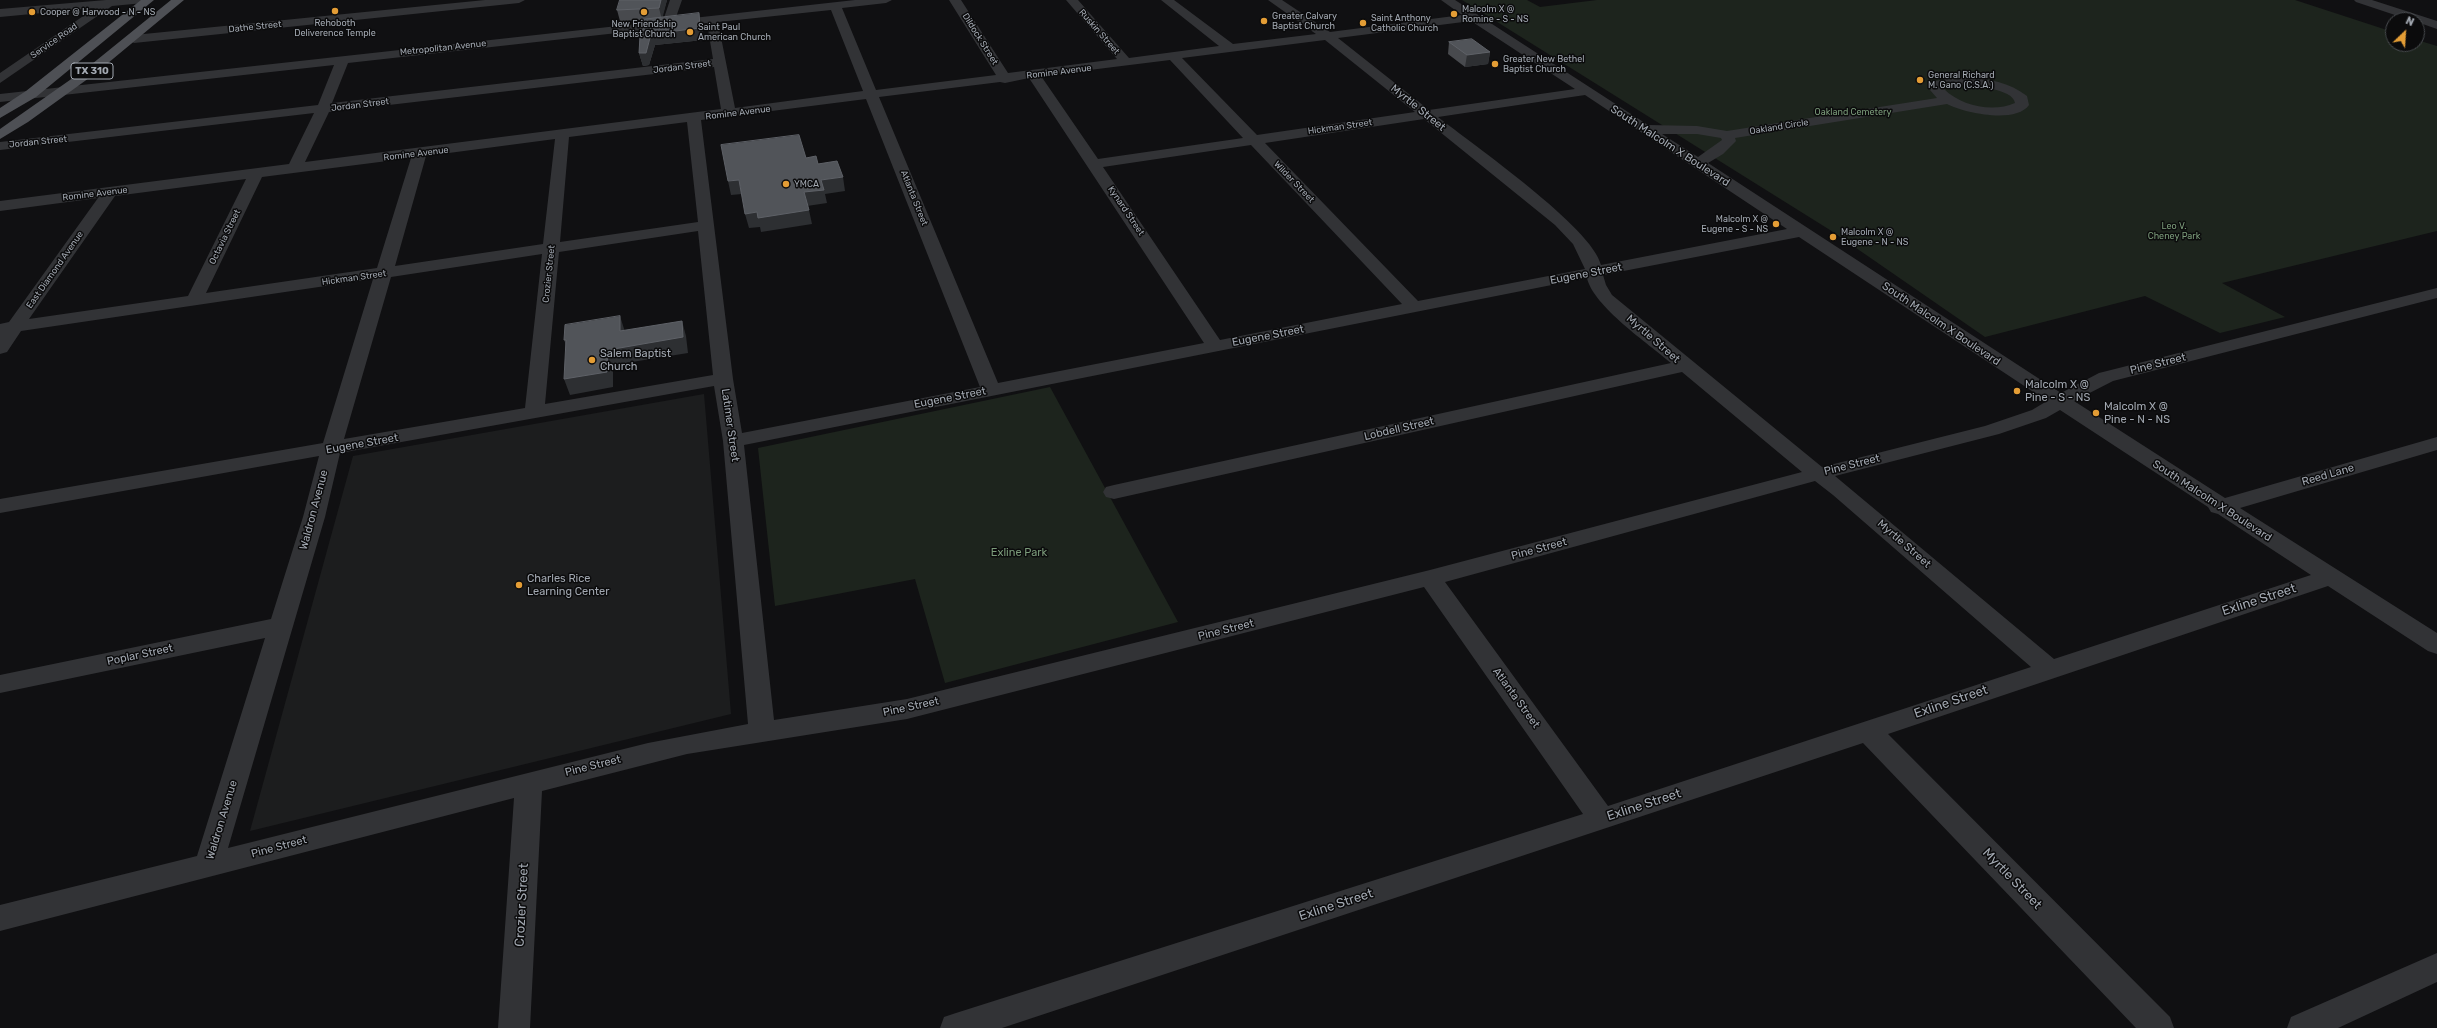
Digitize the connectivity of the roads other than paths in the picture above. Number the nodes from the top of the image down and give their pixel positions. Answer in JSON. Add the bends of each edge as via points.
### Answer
{"nodes":[{"id":1,"x":144,"y":0,"type":"edge"},
{"id":2,"x":148,"y":0,"type":"edge"},
{"id":3,"x":178,"y":0,"type":"edge"},
{"id":4,"x":519,"y":0,"type":"edge"},
{"id":5,"x":676,"y":0,"type":"edge"},
{"id":6,"x":748,"y":0,"type":"edge"},
{"id":7,"x":886,"y":0,"type":"edge"},
{"id":8,"x":956,"y":0,"type":"edge"},
{"id":9,"x":1072,"y":0,"type":"edge"},
{"id":10,"x":1167,"y":0,"type":"edge"},
{"id":11,"x":1274,"y":0,"type":"edge"},
{"id":12,"x":1447,"y":0,"type":"edge"},
{"id":13,"x":2360,"y":0,"type":"edge"},
{"id":14,"x":109,"y":3,"type":"junction"},
{"id":15,"x":62,"y":4,"type":"edge"},
{"id":16,"x":835,"y":6,"type":"junction"},
{"id":17,"x":0,"y":13,"type":"edge"},
{"id":18,"x":746,"y":15,"type":"junction"},
{"id":19,"x":1475,"y":18,"type":"junction"},
{"id":20,"x":712,"y":19,"type":"junction"},
{"id":21,"x":668,"y":23,"type":"junction"},
{"id":22,"x":2437,"y":25,"type":"edge"},
{"id":23,"x":1329,"y":37,"type":"junction"},
{"id":24,"x":134,"y":38,"type":"junction"},
{"id":25,"x":1231,"y":49,"type":"junction"},
{"id":26,"x":1174,"y":57,"type":"junction"},
{"id":27,"x":343,"y":59,"type":"junction"},
{"id":28,"x":720,"y":62,"type":"junction"},
{"id":29,"x":1127,"y":63,"type":"junction"},
{"id":30,"x":1034,"y":75,"type":"junction"},
{"id":31,"x":0,"y":79,"type":"edge"},
{"id":32,"x":1005,"y":79,"type":"junction"},
{"id":33,"x":67,"y":89,"type":"junction"},
{"id":34,"x":1586,"y":91,"type":"junction"},
{"id":35,"x":31,"y":94,"type":"junction"},
{"id":36,"x":872,"y":95,"type":"junction"},
{"id":37,"x":0,"y":98,"type":"edge"},
{"id":38,"x":1949,"y":100,"type":"junction"},
{"id":39,"x":323,"y":109,"type":"junction"},
{"id":40,"x":0,"y":114,"type":"edge"},
{"id":41,"x":729,"y":114,"type":"junction"},
{"id":42,"x":1425,"y":114,"type":"junction"},
{"id":43,"x":694,"y":118,"type":"junction"},
{"id":44,"x":1644,"y":129,"type":"junction"},
{"id":45,"x":0,"y":135,"type":"edge"},
{"id":46,"x":1727,"y":135,"type":"junction"},
{"id":47,"x":562,"y":136,"type":"junction"},
{"id":48,"x":1254,"y":140,"type":"junction"},
{"id":49,"x":0,"y":146,"type":"edge"},
{"id":50,"x":420,"y":154,"type":"junction"},
{"id":51,"x":1696,"y":163,"type":"junction"},
{"id":52,"x":1094,"y":164,"type":"junction"},
{"id":53,"x":295,"y":168,"type":"junction"},
{"id":54,"x":256,"y":174,"type":"junction"},
{"id":55,"x":110,"y":192,"type":"junction"},
{"id":56,"x":0,"y":206,"type":"edge"},
{"id":57,"x":707,"y":225,"type":"junction"},
{"id":58,"x":1802,"y":231,"type":"junction"},
{"id":59,"x":552,"y":249,"type":"junction"},
{"id":60,"x":1593,"y":273,"type":"junction"},
{"id":61,"x":385,"y":274,"type":"junction"},
{"id":62,"x":2437,"y":293,"type":"edge"},
{"id":63,"x":194,"y":300,"type":"junction"},
{"id":64,"x":1414,"y":308,"type":"junction"},
{"id":65,"x":7,"y":328,"type":"edge"},
{"id":66,"x":1216,"y":346,"type":"junction"},
{"id":67,"x":0,"y":348,"type":"edge"},
{"id":68,"x":1683,"y":366,"type":"junction"},
{"id":69,"x":723,"y":380,"type":"junction"},
{"id":70,"x":991,"y":390,"type":"junction"},
{"id":71,"x":2058,"y":401,"type":"junction"},
{"id":72,"x":534,"y":413,"type":"junction"},
{"id":73,"x":733,"y":440,"type":"junction"},
{"id":74,"x":2437,"y":443,"type":"edge"},
{"id":75,"x":331,"y":449,"type":"junction"},
{"id":76,"x":1818,"y":474,"type":"junction"},
{"id":77,"x":1114,"y":492,"type":"dead end"},
{"id":78,"x":0,"y":506,"type":"edge"},
{"id":79,"x":2219,"y":507,"type":"junction"},
{"id":80,"x":2330,"y":577,"type":"junction"},
{"id":81,"x":1430,"y":578,"type":"junction"},
{"id":82,"x":280,"y":626,"type":"junction"},
{"id":83,"x":2437,"y":645,"type":"edge"},
{"id":84,"x":2049,"y":669,"type":"junction"},
{"id":85,"x":0,"y":684,"type":"edge"},
{"id":86,"x":1867,"y":730,"type":"junction"},
{"id":87,"x":762,"y":732,"type":"junction"},
{"id":88,"x":529,"y":782,"type":"junction"},
{"id":89,"x":1602,"y":819,"type":"junction"},
{"id":90,"x":208,"y":866,"type":"junction"},
{"id":91,"x":0,"y":918,"type":"edge"},
{"id":92,"x":2437,"y":967,"type":"edge"},
{"id":93,"x":514,"y":1028,"type":"edge"},
{"id":94,"x":956,"y":1028,"type":"edge"},
{"id":95,"x":2158,"y":1028,"type":"edge"},
{"id":96,"x":2303,"y":1028,"type":"edge"}],
"edges":[{"from":1,"to":14,"type":"street"},
{"from":2,"to":35,"type":"main road","number":"TX 310"},
{"from":3,"to":24,"type":"main road","number":"TX 310"},
{"from":4,"to":24,"type":"street","name":"Dathe Street"},
{"from":5,"to":21,"type":"street"},
{"from":6,"to":18,"type":"street"},
{"from":7,"to":16,"type":"street","name":"Metropolitan Avenue"},
{"from":8,"to":32,"type":"street","name":"Dildock Street"},
{"from":9,"to":29,"type":"street","name":"Ruskin Street"},
{"from":10,"to":25,"type":"street"},
{"from":11,"to":23,"type":"street","name":"Myrtle Street"},
{"from":12,"to":19,"type":"street","name":"South Malcolm X Boulevard"},
{"from":13,"to":22,"type":"street"},
{"from":14,"to":15,"type":"street"},
{"from":14,"to":31,"type":"street","name":"Service Road"},
{"from":15,"to":17,"type":"street"},
{"from":16,"to":18,"type":"street","name":"Metropolitan Avenue"},
{"from":16,"to":36,"type":"street","name":"Atlanta Street"},
{"from":18,"to":20,"type":"street","name":"Metropolitan Avenue"},
{"from":19,"to":23,"type":"street","name":"Romine Avenue"},
{"from":19,"to":34,"type":"street","name":"South Malcolm X Boulevard"},
{"from":20,"to":21,"type":"street","name":"Metropolitan Avenue"},
{"from":20,"to":28,"type":"street"},
{"from":21,"to":27,"type":"street","name":"Metropolitan Avenue"},
{"from":23,"to":25,"type":"street","name":"Romine Avenue"},
{"from":23,"to":42,"type":"street","name":"Myrtle Street"},
{"from":24,"to":33,"type":"main road","number":"TX 310"},
{"from":25,"to":26,"type":"street","name":"Romine Avenue"},
{"from":26,"to":29,"type":"street","name":"Romine Avenue"},
{"from":26,"to":48,"type":"street","name":"Wilder Street"},
{"from":27,"to":33,"type":"street","name":"Metropolitan Avenue"},
{"from":27,"to":39,"type":"street"},
{"from":28,"to":39,"type":"street","name":"Jordan Street"},
{"from":28,"to":41,"type":"street"},
{"from":29,"to":30,"type":"street","name":"Romine Avenue"},
{"from":30,"to":32,"type":"street","name":"Romine Avenue"},
{"from":30,"to":52,"type":"street","name":"Kynard Street"},
{"from":32,"to":36,"type":"street","name":"Romine Avenue"},
{"from":33,"to":35,"type":"street","name":"Metropolitan Avenue"},
{"from":33,"to":45,"type":"main road","number":"TX 310"},
{"from":34,"to":42,"type":"street","name":"Hickman Street"},
{"from":34,"to":44,"type":"street","name":"South Malcolm X Boulevard"},
{"from":35,"to":37,"type":"street","name":"Metropolitan Avenue"},
{"from":35,"to":40,"type":"main road","number":"TX 310"},
{"from":36,"to":41,"type":"street","name":"Romine Avenue"},
{"from":36,"to":70,"type":"street","name":"Atlanta Street"},
{"from":38,"to":38,"type":"street","name":"Oakland Circle","via":[[1972,108],[1994,111],[2022,105],[2022,99],[2010,90],[1993,84],[1960,81],[1941,84],[1937,90]]},
{"from":38,"to":46,"type":"street","name":"Oakland Circle"},
{"from":39,"to":49,"type":"street","name":"Jordan Street"},
{"from":39,"to":53,"type":"street"},
{"from":41,"to":43,"type":"street","name":"Romine Avenue"},
{"from":42,"to":48,"type":"street","name":"Hickman Street"},
{"from":42,"to":60,"type":"street","name":"Myrtle Street","via":[[1561,222],[1580,242],[1592,262]]},
{"from":43,"to":47,"type":"street","name":"Romine Avenue"},
{"from":43,"to":57,"type":"street","name":"Latimer Street"},
{"from":44,"to":46,"type":"street","name":"Oakland Circle","via":[[1698,130]]},
{"from":44,"to":51,"type":"street","name":"South Malcolm X Boulevard"},
{"from":46,"to":51,"type":"street","via":[[1729,141],[1723,147],[1713,156]]},
{"from":47,"to":50,"type":"street","name":"Romine Avenue"},
{"from":47,"to":59,"type":"street","name":"Crozier Street"},
{"from":48,"to":52,"type":"street","name":"Hickman Street"},
{"from":48,"to":64,"type":"street","name":"Wilder Street"},
{"from":50,"to":53,"type":"street","name":"Romine Avenue"},
{"from":50,"to":61,"type":"street","name":"Waldron Avenue"},
{"from":51,"to":58,"type":"street","name":"South Malcolm X Boulevard"},
{"from":52,"to":66,"type":"street","name":"Kynard Street"},
{"from":53,"to":54,"type":"street","name":"Romine Avenue"},
{"from":54,"to":55,"type":"street","name":"Romine Avenue"},
{"from":54,"to":63,"type":"street","name":"Octavia Street"},
{"from":55,"to":56,"type":"street","name":"Romine Avenue"},
{"from":55,"to":65,"type":"street","name":"East Diamond Avenue"},
{"from":57,"to":59,"type":"street","name":"Hickman Street"},
{"from":57,"to":69,"type":"street","name":"Latimer Street"},
{"from":58,"to":60,"type":"street","name":"Eugene Street"},
{"from":58,"to":71,"type":"street","name":"South Malcolm X Boulevard"},
{"from":59,"to":61,"type":"street","name":"Hickman Street"},
{"from":59,"to":72,"type":"street","name":"Crozier Street"},
{"from":60,"to":64,"type":"street","name":"Eugene Street"},
{"from":60,"to":68,"type":"street","name":"Myrtle Street","via":[[1605,298]]},
{"from":61,"to":63,"type":"street","name":"Hickman Street"},
{"from":61,"to":75,"type":"street","name":"Waldron Avenue"},
{"from":62,"to":71,"type":"street","name":"Pine Street","via":[[2106,377]]},
{"from":63,"to":65,"type":"street","name":"Hickman Street"},
{"from":64,"to":66,"type":"street","name":"Eugene Street"},
{"from":65,"to":67,"type":"street","name":"East Diamond Avenue"},
{"from":66,"to":70,"type":"street","name":"Eugene Street"},
{"from":68,"to":76,"type":"street","name":"Myrtle Street"},
{"from":68,"to":77,"type":"street","name":"Lobdell Street"},
{"from":69,"to":72,"type":"street","name":"Eugene Street"},
{"from":69,"to":73,"type":"street","name":"Latimer Street"},
{"from":70,"to":73,"type":"street","name":"Eugene Street"},
{"from":71,"to":76,"type":"street","name":"Pine Street","via":[[2039,414],[1992,430]]},
{"from":71,"to":79,"type":"street","name":"South Malcolm X Boulevard"},
{"from":72,"to":75,"type":"street","name":"Eugene Street"},
{"from":73,"to":87,"type":"street","name":"Latimer Street"},
{"from":74,"to":79,"type":"street","name":"Reed Lane"},
{"from":75,"to":78,"type":"street","name":"Eugene Street"},
{"from":75,"to":82,"type":"street","name":"Waldron Avenue","via":[[314,517]]},
{"from":76,"to":81,"type":"street","name":"Pine Street"},
{"from":76,"to":84,"type":"street","name":"Myrtle Street","via":[[1841,490]]},
{"from":79,"to":80,"type":"street","name":"South Malcolm X Boulevard"},
{"from":80,"to":83,"type":"street","name":"South Malcolm X Boulevard"},
{"from":80,"to":84,"type":"street","name":"Exline Street"},
{"from":81,"to":87,"type":"street","name":"Pine Street","via":[[907,709]]},
{"from":81,"to":89,"type":"street","name":"Atlanta Street"},
{"from":82,"to":85,"type":"street","name":"Poplar Street"},
{"from":82,"to":90,"type":"street","name":"Waldron Avenue"},
{"from":84,"to":86,"type":"street","name":"Exline Street"},
{"from":86,"to":89,"type":"street","name":"Exline Street"},
{"from":86,"to":95,"type":"street","name":"Myrtle Street"},
{"from":87,"to":88,"type":"street","name":"Pine Street","via":[[687,744]]},
{"from":88,"to":90,"type":"street","name":"Pine Street"},
{"from":88,"to":93,"type":"street","name":"Crozier Street"},
{"from":89,"to":94,"type":"street","name":"Exline Street"},
{"from":90,"to":91,"type":"street","name":"Pine Street"},
{"from":92,"to":96,"type":"street"}]}
